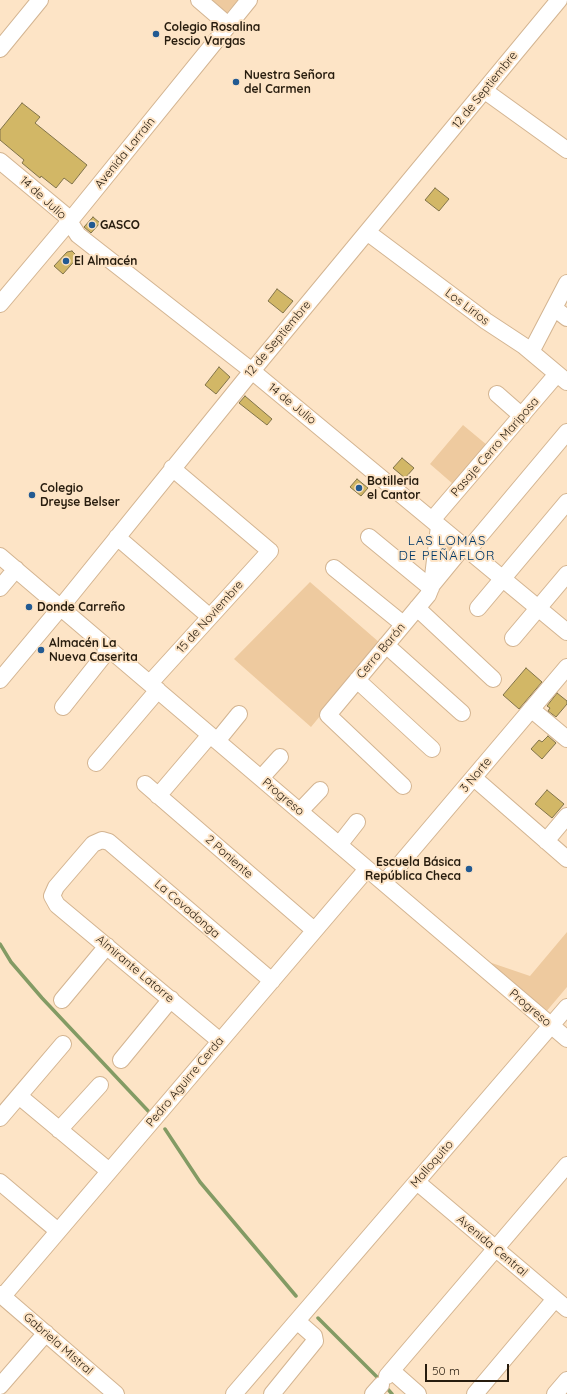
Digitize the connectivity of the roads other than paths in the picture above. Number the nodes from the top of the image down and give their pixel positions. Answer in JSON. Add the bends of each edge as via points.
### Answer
{"nodes":[{"id":1,"x":40,"y":0,"type":"edge"},
{"id":2,"x":199,"y":0,"type":"edge"},
{"id":3,"x":249,"y":0,"type":"edge"},
{"id":4,"x":559,"y":0,"type":"edge"},
{"id":5,"x":228,"y":26,"type":"junction"},
{"id":6,"x":0,"y":49,"type":"edge"},
{"id":7,"x":485,"y":91,"type":"junction"},
{"id":8,"x":567,"y":150,"type":"edge"},
{"id":9,"x":0,"y":160,"type":"edge"},
{"id":10,"x":69,"y":222,"type":"junction"},
{"id":11,"x":367,"y":232,"type":"junction"},
{"id":12,"x":567,"y":283,"type":"edge"},
{"id":13,"x":0,"y":304,"type":"edge"},
{"id":14,"x":554,"y":308,"type":"junction"},
{"id":15,"x":567,"y":318,"type":"edge"},
{"id":16,"x":531,"y":352,"type":"junction"},
{"id":17,"x":252,"y":371,"type":"junction"},
{"id":18,"x":562,"y":378,"type":"edge"},
{"id":19,"x":496,"y":394,"type":"dead end"},
{"id":20,"x":522,"y":416,"type":"junction"},
{"id":21,"x":567,"y":432,"type":"edge"},
{"id":22,"x":172,"y":468,"type":"junction"},
{"id":23,"x":567,"y":502,"type":"edge"},
{"id":24,"x":436,"y":523,"type":"junction"},
{"id":25,"x":117,"y":537,"type":"junction"},
{"id":26,"x":370,"y":537,"type":"dead end"},
{"id":27,"x":466,"y":548,"type":"junction"},
{"id":28,"x":0,"y":556,"type":"edge"},
{"id":29,"x":334,"y":568,"type":"dead end"},
{"id":30,"x":16,"y":569,"type":"junction"},
{"id":31,"x":567,"y":574,"type":"edge"},
{"id":32,"x":502,"y":578,"type":"junction"},
{"id":33,"x":431,"y":587,"type":"junction"},
{"id":34,"x":0,"y":588,"type":"edge"},
{"id":35,"x":61,"y":607,"type":"junction"},
{"id":36,"x":417,"y":608,"type":"junction"},
{"id":37,"x":478,"y":608,"type":"dead end"},
{"id":38,"x":539,"y":608,"type":"junction"},
{"id":39,"x":210,"y":617,"type":"junction"},
{"id":40,"x":403,"y":624,"type":"junction"},
{"id":41,"x":567,"y":632,"type":"edge"},
{"id":42,"x":513,"y":638,"type":"dead end"},
{"id":43,"x":386,"y":645,"type":"junction"},
{"id":44,"x":109,"y":648,"type":"junction"},
{"id":45,"x":567,"y":667,"type":"edge"},
{"id":46,"x":493,"y":679,"type":"dead end"},
{"id":47,"x":0,"y":680,"type":"edge"},
{"id":48,"x":357,"y":680,"type":"junction"},
{"id":49,"x":154,"y":687,"type":"junction"},
{"id":50,"x":63,"y":707,"type":"dead end"},
{"id":51,"x":531,"y":709,"type":"junction"},
{"id":52,"x":462,"y":713,"type":"dead end"},
{"id":53,"x":239,"y":714,"type":"dead end"},
{"id":54,"x":214,"y":738,"type":"junction"},
{"id":55,"x":567,"y":739,"type":"edge"},
{"id":56,"x":432,"y":749,"type":"dead end"},
{"id":57,"x":280,"y":757,"type":"dead end"},
{"id":58,"x":96,"y":763,"type":"dead end"},
{"id":59,"x":261,"y":778,"type":"junction"},
{"id":60,"x":474,"y":778,"type":"junction"},
{"id":61,"x":144,"y":784,"type":"dead end"},
{"id":62,"x":403,"y":786,"type":"dead end"},
{"id":63,"x":320,"y":790,"type":"dead end"},
{"id":64,"x":158,"y":796,"type":"junction"},
{"id":65,"x":300,"y":812,"type":"junction"},
{"id":66,"x":567,"y":816,"type":"edge"},
{"id":67,"x":357,"y":822,"type":"dead end"},
{"id":68,"x":546,"y":841,"type":"junction"},
{"id":69,"x":339,"y":845,"type":"junction"},
{"id":70,"x":567,"y":859,"type":"edge"},
{"id":71,"x":367,"y":869,"type":"junction"},
{"id":72,"x":384,"y":883,"type":"junction"},
{"id":73,"x":52,"y":896,"type":"joint"},
{"id":74,"x":314,"y":930,"type":"junction"},
{"id":75,"x":107,"y":946,"type":"junction"},
{"id":76,"x":272,"y":981,"type":"junction"},
{"id":77,"x":171,"y":999,"type":"junction"},
{"id":78,"x":62,"y":1000,"type":"dead end"},
{"id":79,"x":567,"y":1007,"type":"edge"},
{"id":80,"x":551,"y":1026,"type":"junction"},
{"id":81,"x":567,"y":1039,"type":"edge"},
{"id":82,"x":220,"y":1041,"type":"junction"},
{"id":83,"x":63,"y":1044,"type":"dead end"},
{"id":84,"x":121,"y":1060,"type":"dead end"},
{"id":85,"x":100,"y":1085,"type":"dead end"},
{"id":86,"x":19,"y":1096,"type":"junction"},
{"id":87,"x":0,"y":1118,"type":"edge"},
{"id":88,"x":59,"y":1130,"type":"junction"},
{"id":89,"x":567,"y":1165,"type":"edge"},
{"id":90,"x":109,"y":1172,"type":"junction"},
{"id":91,"x":0,"y":1182,"type":"edge"},
{"id":92,"x":417,"y":1182,"type":"junction"},
{"id":93,"x":58,"y":1231,"type":"junction"},
{"id":94,"x":495,"y":1248,"type":"junction"},
{"id":95,"x":1,"y":1295,"type":"edge"},
{"id":96,"x":555,"y":1299,"type":"junction"},
{"id":97,"x":567,"y":1309,"type":"edge"},
{"id":98,"x":297,"y":1321,"type":"junction"},
{"id":99,"x":46,"y":1333,"type":"junction"},
{"id":100,"x":567,"y":1380,"type":"edge"},
{"id":101,"x":383,"y":1382,"type":"edge"},
{"id":102,"x":0,"y":1386,"type":"edge"},
{"id":103,"x":116,"y":1394,"type":"edge"},
{"id":104,"x":234,"y":1394,"type":"edge"},
{"id":105,"x":272,"y":1394,"type":"edge"},
{"id":106,"x":418,"y":1394,"type":"edge"},
{"id":107,"x":475,"y":1394,"type":"edge"},
{"id":108,"x":555,"y":1394,"type":"edge"}],
"edges":[{"from":1,"to":6,"type":"street"},
{"from":2,"to":5,"type":"street"},
{"from":3,"to":5,"type":"street","name":"Avenida Larraín"},
{"from":4,"to":7,"type":"street","name":"12 de Septiembre"},
{"from":5,"to":10,"type":"street","name":"Avenida Larraín"},
{"from":7,"to":8,"type":"street"},
{"from":7,"to":11,"type":"street","name":"12 de Septiembre"},
{"from":9,"to":10,"type":"street","name":"14 de Julio"},
{"from":10,"to":13,"type":"street","name":"Avenida Larraín"},
{"from":10,"to":17,"type":"street","name":"14 de Julio","via":[[78,235]]},
{"from":11,"to":16,"type":"street","name":"Los Lirios","via":[[486,322]]},
{"from":11,"to":17,"type":"street","name":"12 de Septiembre"},
{"from":12,"to":14,"type":"street"},
{"from":14,"to":15,"type":"street"},
{"from":14,"to":16,"type":"street"},
{"from":16,"to":18,"type":"street","name":"Los Lirios"},
{"from":17,"to":22,"type":"street","name":"12 de Septiembre"},
{"from":17,"to":24,"type":"street","name":"14 de Julio"},
{"from":18,"to":20,"type":"street","name":"Pasaje Cerro Mariposa"},
{"from":19,"to":20,"type":"street"},
{"from":20,"to":24,"type":"street","name":"Pasaje Cerro Mariposa"},
{"from":21,"to":27,"type":"street","name":"Cerro Barón"},
{"from":22,"to":25,"type":"street","name":"12 de Septiembre"},
{"from":22,"to":39,"type":"street","name":"15 de Noviembre","via":[[270,551]]},
{"from":23,"to":32,"type":"street"},
{"from":24,"to":27,"type":"street","name":"14 de Julio"},
{"from":24,"to":33,"type":"street","name":"Cerro Barón"},
{"from":25,"to":35,"type":"street","name":"12 de Septiembre"},
{"from":25,"to":39,"type":"street"},
{"from":26,"to":33,"type":"street"},
{"from":27,"to":32,"type":"street","name":"14 de Julio"},
{"from":27,"to":33,"type":"street","name":"Cerro Barón"},
{"from":28,"to":30,"type":"street","name":"Progreso"},
{"from":29,"to":40,"type":"street"},
{"from":30,"to":34,"type":"street"},
{"from":30,"to":35,"type":"street","name":"Progreso"},
{"from":31,"to":38,"type":"street"},
{"from":32,"to":37,"type":"street"},
{"from":32,"to":38,"type":"street","name":"14 de Julio"},
{"from":33,"to":36,"type":"street","name":"Cerro Barón"},
{"from":35,"to":44,"type":"street","name":"Progreso"},
{"from":35,"to":47,"type":"street","name":"12 de Septiembre"},
{"from":36,"to":40,"type":"street","name":"Cerro Barón"},
{"from":36,"to":46,"type":"street"},
{"from":38,"to":41,"type":"street","name":"14 de Julio"},
{"from":38,"to":42,"type":"street"},
{"from":39,"to":49,"type":"street","name":"15 de Noviembre"},
{"from":40,"to":43,"type":"street","name":"Cerro Barón"},
{"from":43,"to":48,"type":"street","name":"Cerro Barón"},
{"from":43,"to":52,"type":"street"},
{"from":44,"to":49,"type":"street","name":"Progreso"},
{"from":44,"to":50,"type":"street"},
{"from":45,"to":51,"type":"street","name":"3 Norte"},
{"from":48,"to":56,"type":"street"},
{"from":48,"to":62,"type":"street","name":"Cerro Barón","via":[[328,715]]},
{"from":49,"to":54,"type":"street","name":"Progreso"},
{"from":49,"to":58,"type":"street","name":"15 de Noviembre"},
{"from":51,"to":55,"type":"street"},
{"from":51,"to":60,"type":"street","name":"3 Norte"},
{"from":53,"to":54,"type":"street"},
{"from":54,"to":59,"type":"street","name":"Progreso"},
{"from":54,"to":64,"type":"street"},
{"from":57,"to":59,"type":"street"},
{"from":59,"to":65,"type":"street","name":"Progreso"},
{"from":60,"to":68,"type":"street"},
{"from":60,"to":72,"type":"street","name":"3 Norte"},
{"from":61,"to":64,"type":"street","name":"2 Poniente"},
{"from":63,"to":65,"type":"street"},
{"from":64,"to":74,"type":"street","name":"2 Poniente"},
{"from":65,"to":69,"type":"street","name":"Progreso"},
{"from":66,"to":68,"type":"street"},
{"from":67,"to":69,"type":"street"},
{"from":68,"to":70,"type":"street"},
{"from":69,"to":71,"type":"street","name":"Progreso"},
{"from":71,"to":72,"type":"street","name":"Progreso"},
{"from":71,"to":74,"type":"street","name":"Pedro Aguirre Cerda"},
{"from":72,"to":80,"type":"street","name":"Progreso"},
{"from":73,"to":75,"type":"street","name":"Almirante Latorre","via":[[57,905]]},
{"from":73,"to":76,"type":"street","name":"La Covadonga","via":[[52,892],[93,844],[102,840],[109,842]]},
{"from":74,"to":76,"type":"street","name":"Pedro Aguirre Cerda"},
{"from":75,"to":77,"type":"street","name":"Almirante Latorre"},
{"from":75,"to":78,"type":"street"},
{"from":76,"to":82,"type":"street","name":"Pedro Aguirre Cerda"},
{"from":77,"to":82,"type":"street","name":"Almirante Latorre"},
{"from":77,"to":84,"type":"street"},
{"from":79,"to":80,"type":"street","name":"Malloquito"},
{"from":80,"to":81,"type":"street","name":"Progreso"},
{"from":80,"to":92,"type":"street","name":"Malloquito"},
{"from":82,"to":90,"type":"street","name":"Pedro Aguirre Cerda"},
{"from":83,"to":86,"type":"street"},
{"from":85,"to":88,"type":"street"},
{"from":86,"to":87,"type":"street"},
{"from":86,"to":88,"type":"street"},
{"from":88,"to":90,"type":"street"},
{"from":89,"to":94,"type":"street"},
{"from":90,"to":93,"type":"street","name":"Pedro Aguirre Cerda"},
{"from":91,"to":93,"type":"street"},
{"from":92,"to":94,"type":"street","name":"Avenida Central"},
{"from":92,"to":98,"type":"street","name":"Malloquito"},
{"from":93,"to":95,"type":"street","name":"Pedro Aguirre Cerda"},
{"from":94,"to":96,"type":"street","name":"Avenida Central"},
{"from":94,"to":101,"type":"street"},
{"from":95,"to":99,"type":"street","name":"Gabriela MIstral"},
{"from":96,"to":97,"type":"street","name":"Avenida Central"},
{"from":96,"to":107,"type":"street"},
{"from":98,"to":104,"type":"street","name":"Malloquito"},
{"from":98,"to":105,"type":"street","via":[[314,1336],[315,1341]]},
{"from":99,"to":102,"type":"street"},
{"from":99,"to":103,"type":"street","name":"Gabriela MIstral"},
{"from":100,"to":108,"type":"street"},
{"from":101,"to":106,"type":"street"}]}
